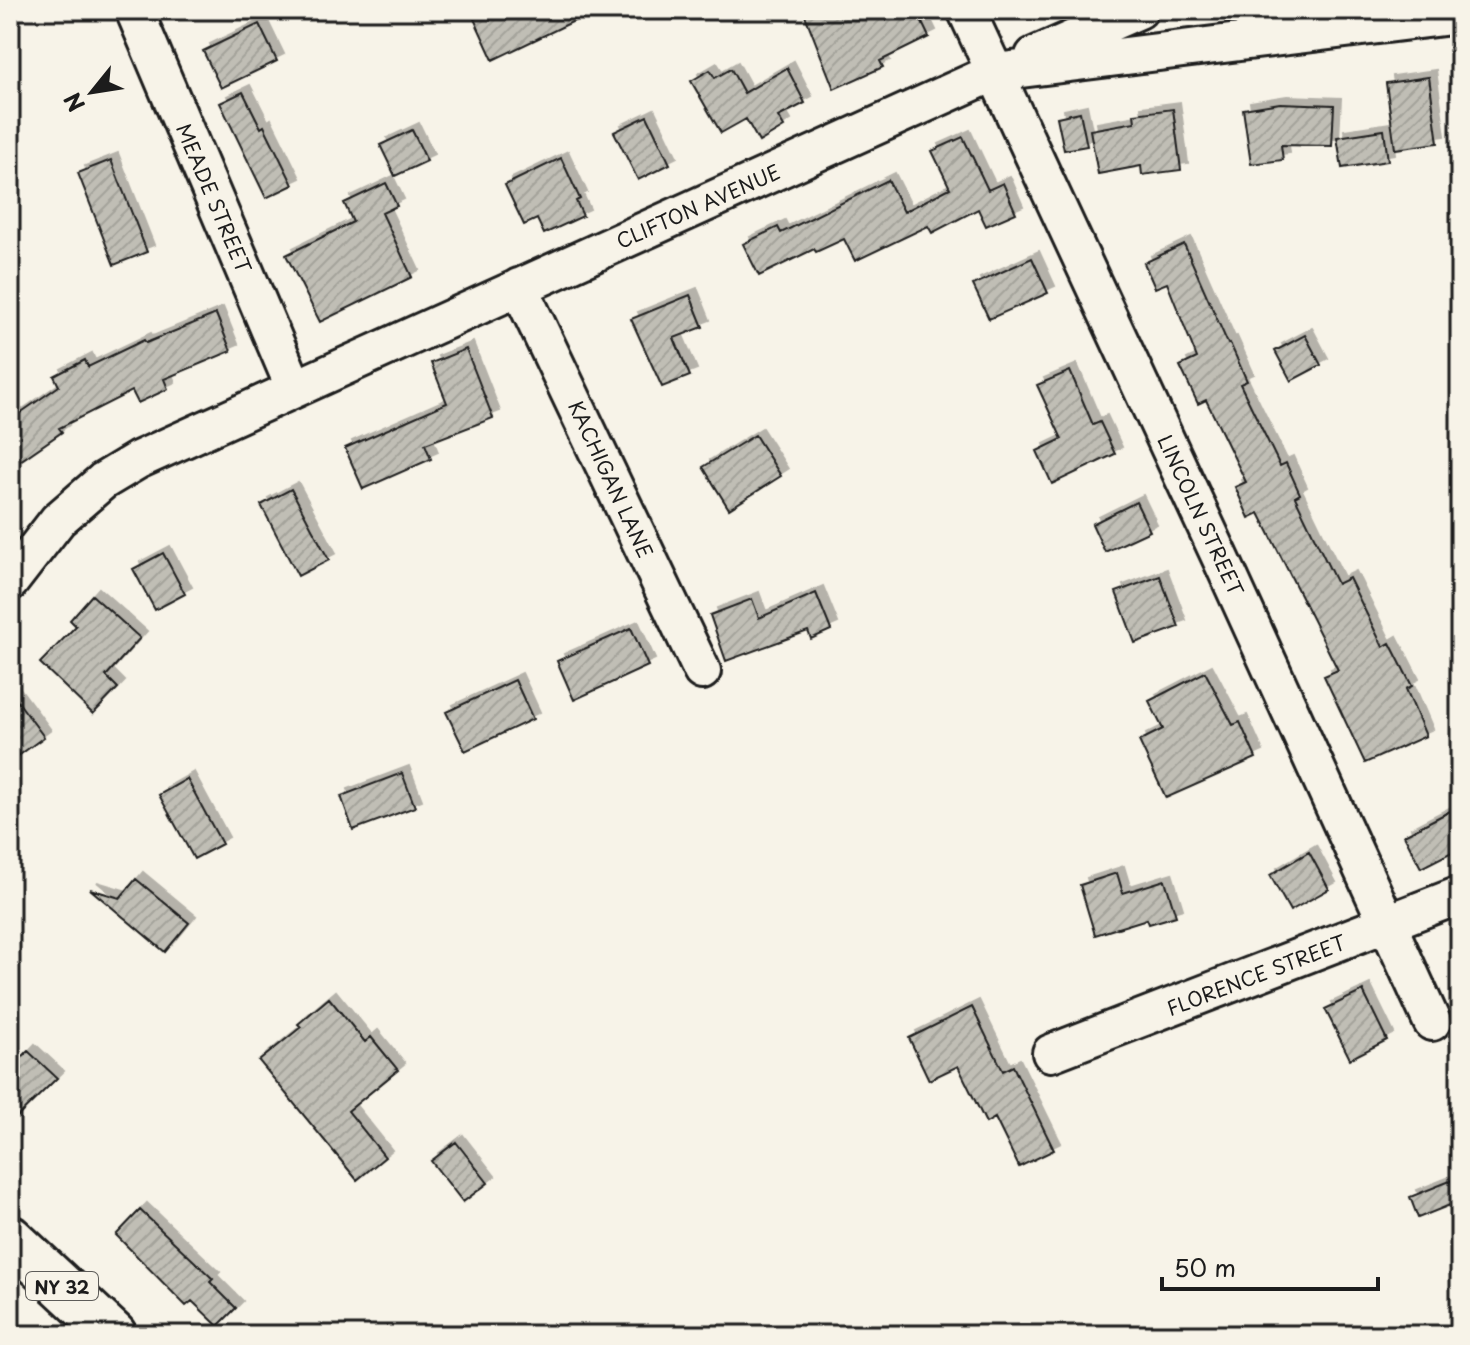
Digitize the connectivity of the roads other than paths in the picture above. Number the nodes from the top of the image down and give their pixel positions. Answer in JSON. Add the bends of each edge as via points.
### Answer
{"nodes":[{"id":1,"x":966,"y":10,"type":"edge"},
{"id":2,"x":1139,"y":10,"type":"edge"},
{"id":3,"x":146,"y":14,"type":"edge"},
{"id":4,"x":1460,"y":15,"type":"edge"},
{"id":5,"x":995,"y":72,"type":"junction"},
{"id":6,"x":519,"y":287,"type":"junction"},
{"id":7,"x":294,"y":387,"type":"junction"},
{"id":8,"x":10,"y":582,"type":"edge"},
{"id":9,"x":702,"y":671,"type":"dead end"},
{"id":10,"x":1460,"y":895,"type":"edge"},
{"id":11,"x":1388,"y":924,"type":"junction"},
{"id":12,"x":1432,"y":1022,"type":"dead end"},
{"id":13,"x":1051,"y":1053,"type":"dead end"},
{"id":14,"x":10,"y":1238,"type":"edge"},
{"id":15,"x":114,"y":1335,"type":"edge"}],
"edges":[{"from":1,"to":5,"type":"street","name":"LINCOLN STREET"},
{"from":2,"to":5,"type":"street"},
{"from":3,"to":7,"type":"street","name":"MEADE STREET"},
{"from":4,"to":5,"type":"street","name":"CLIFTON AVENUE"},
{"from":5,"to":6,"type":"street","name":"CLIFTON AVENUE"},
{"from":5,"to":11,"type":"street","name":"LINCOLN STREET"},
{"from":6,"to":7,"type":"street","name":"CLIFTON AVENUE"},
{"from":6,"to":9,"type":"street","name":"KACHIGAN LANE"},
{"from":7,"to":8,"type":"street","name":"CLIFTON AVENUE","via":[[103,481],[58,520]]},
{"from":10,"to":11,"type":"street","name":"FLORENCE STREET"},
{"from":11,"to":12,"type":"street","name":"LINCOLN STREET"},
{"from":11,"to":13,"type":"street","name":"FLORENCE STREET"},
{"from":14,"to":15,"type":"main road","number":"NY 32"}]}
